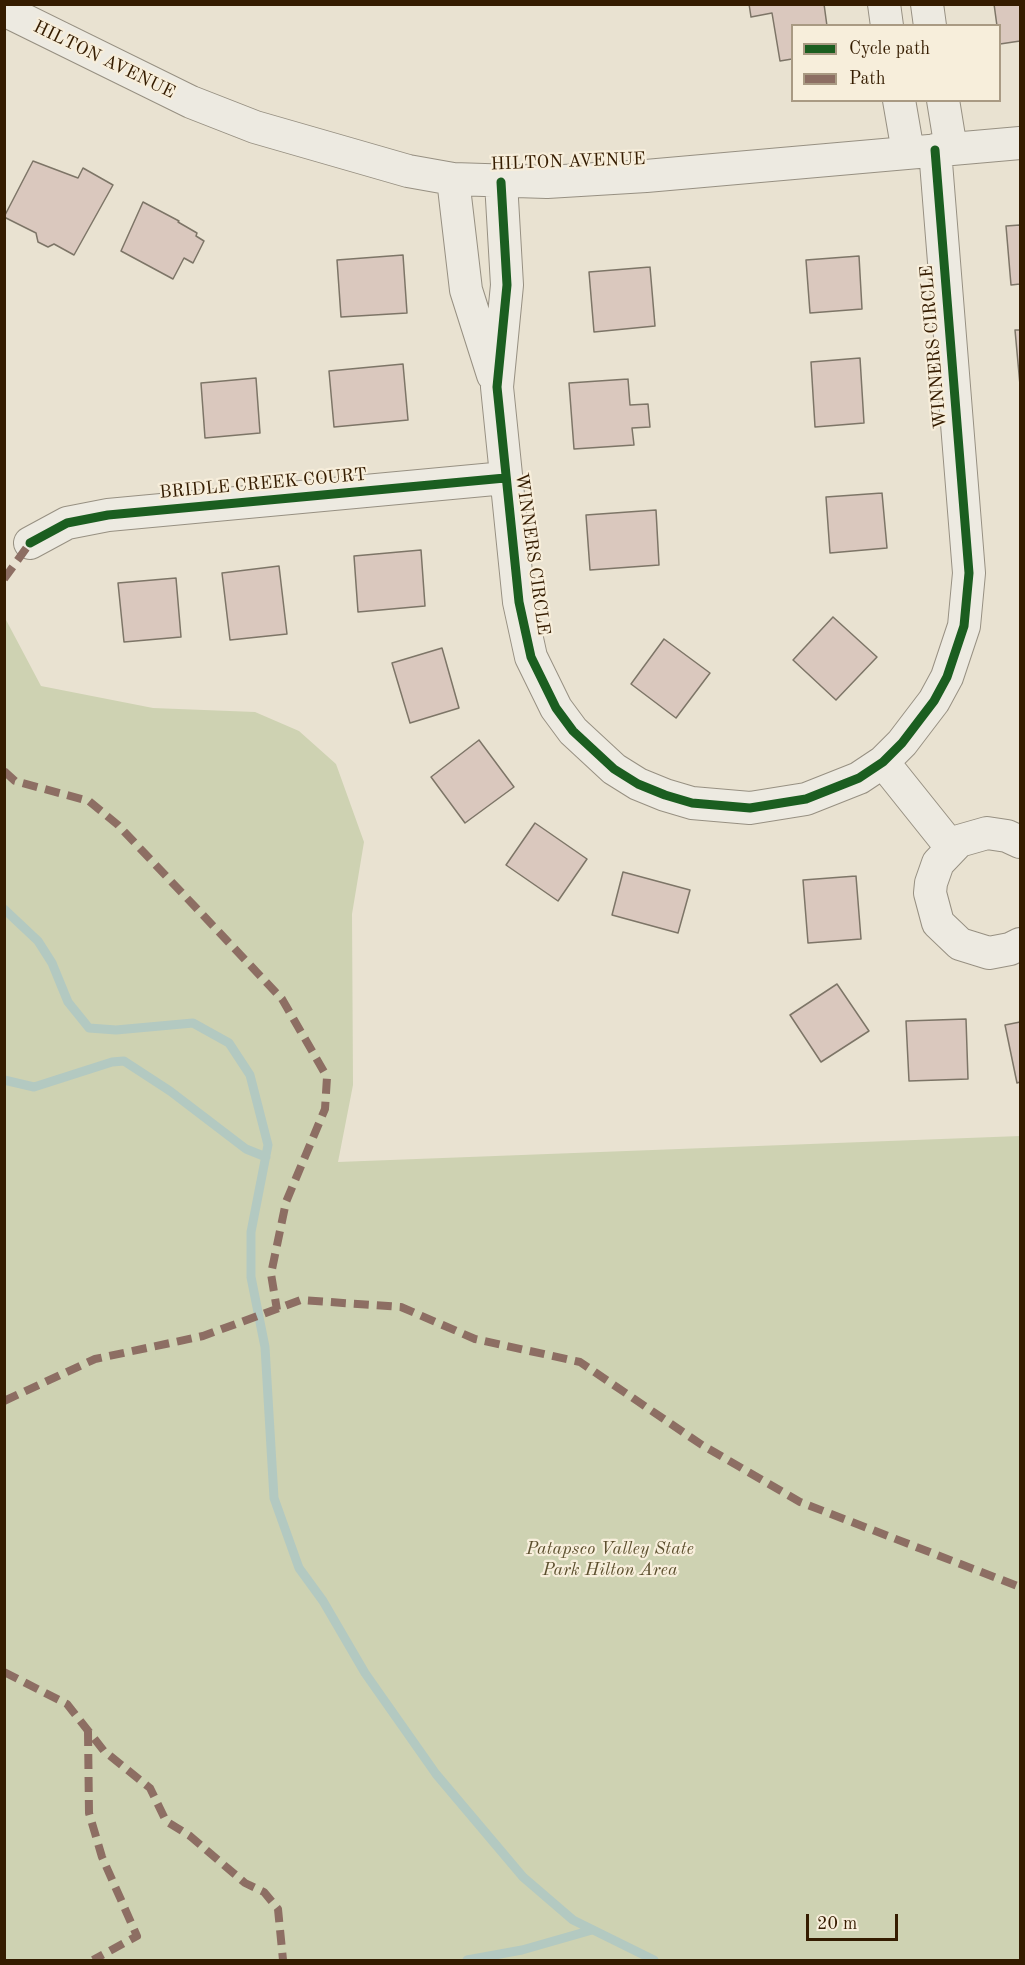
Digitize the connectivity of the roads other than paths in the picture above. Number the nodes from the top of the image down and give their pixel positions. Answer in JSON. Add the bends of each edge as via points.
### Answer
{"nodes":[{"id":1,"x":884,"y":4,"type":"edge"},
{"id":2,"x":927,"y":4,"type":"edge"},
{"id":3,"x":4,"y":10,"type":"edge"},
{"id":4,"x":887,"y":24,"type":"edge"},
{"id":5,"x":930,"y":24,"type":"edge"},
{"id":6,"x":901,"y":102,"type":"edge"},
{"id":7,"x":943,"y":102,"type":"edge"},
{"id":8,"x":1020,"y":143,"type":"edge"},
{"id":9,"x":931,"y":150,"type":"junction"},
{"id":10,"x":453,"y":179,"type":"junction"},
{"id":11,"x":501,"y":182,"type":"junction"},
{"id":12,"x":497,"y":387,"type":"junction"},
{"id":13,"x":505,"y":478,"type":"junction"},
{"id":14,"x":30,"y":543,"type":"dead end"},
{"id":15,"x":883,"y":762,"type":"junction"},
{"id":16,"x":1020,"y":842,"type":"edge"},
{"id":17,"x":951,"y":847,"type":"junction"},
{"id":18,"x":1020,"y":944,"type":"edge"}],
"edges":[{"from":1,"to":4,"type":"street"},
{"from":2,"to":5,"type":"street"},
{"from":3,"to":10,"type":"street","name":"HILTON AVENUE","via":[[191,102],[255,127],[408,171]]},
{"from":6,"to":9,"type":"street"},
{"from":7,"to":9,"type":"street"},
{"from":8,"to":9,"type":"street","name":"HILTON AVENUE"},
{"from":9,"to":11,"type":"street","name":"HILTON AVENUE","via":[[646,176]]},
{"from":9,"to":15,"type":"street","name":"WINNERS CIRCLE","via":[[969,573],[968,600],[947,677],[919,723]]},
{"from":10,"to":11,"type":"street","name":"HILTON AVENUE"},
{"from":10,"to":12,"type":"street","name":"WINNERS CIRCLE","via":[[466,290]]},
{"from":11,"to":12,"type":"street","name":"WINNERS CIRCLE","via":[[507,285]]},
{"from":12,"to":13,"type":"street","name":"WINNERS CIRCLE"},
{"from":13,"to":14,"type":"street","name":"BRIDLE CREEK COURT","via":[[108,514],[67,523]]},
{"from":13,"to":15,"type":"street","name":"WINNERS CIRCLE","via":[[519,602],[531,657],[556,708],[614,769],[638,784],[692,803],[750,808],[806,799],[859,778]]},
{"from":15,"to":17,"type":"street"},
{"from":16,"to":17,"type":"street","via":[[987,833],[968,837]]},
{"from":17,"to":18,"type":"street","via":[[938,863],[931,883],[931,903],[938,922],[960,945],[979,952],[999,952]]}]}
